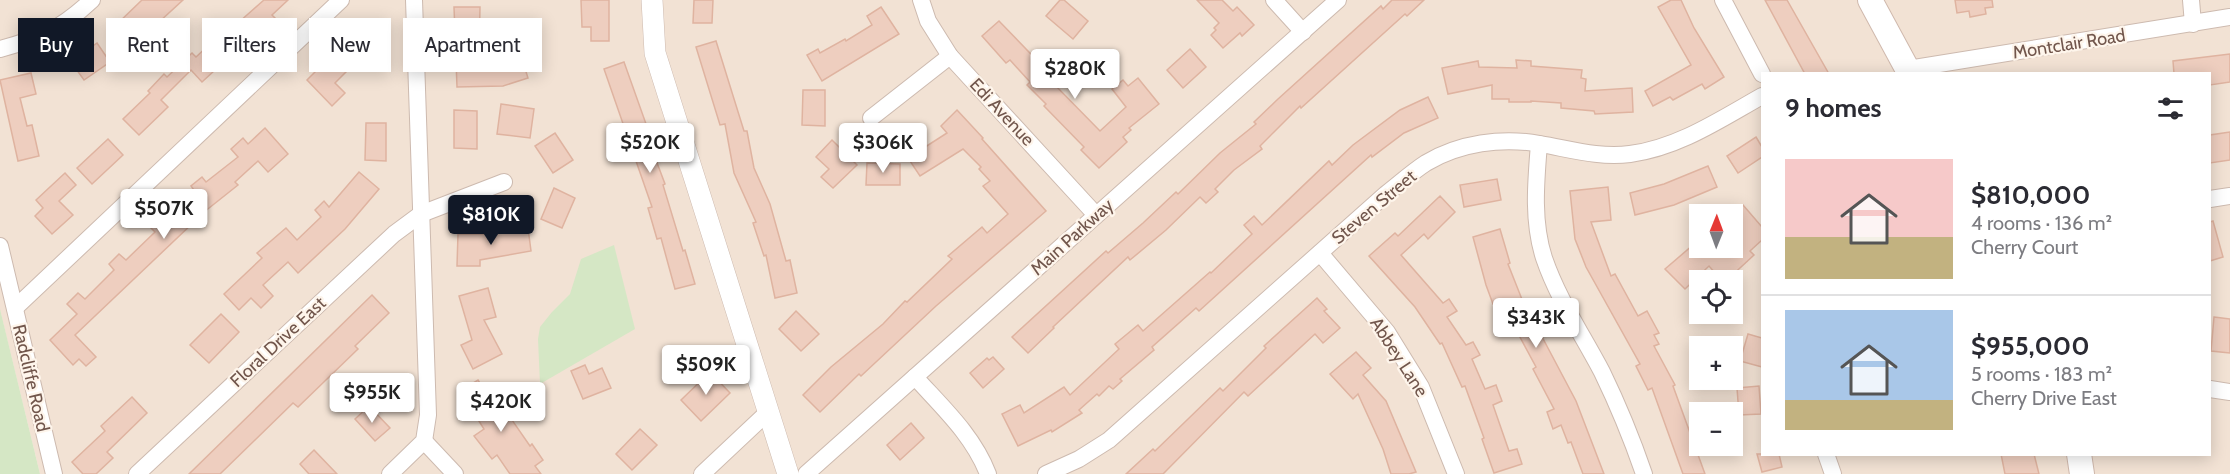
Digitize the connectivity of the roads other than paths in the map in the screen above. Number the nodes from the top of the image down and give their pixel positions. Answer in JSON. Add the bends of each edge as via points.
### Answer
{"nodes":[{"id":1,"x":92,"y":0,"type":"edge"},
{"id":2,"x":341,"y":0,"type":"edge"},
{"id":3,"x":414,"y":0,"type":"edge"},
{"id":4,"x":652,"y":0,"type":"edge"},
{"id":5,"x":921,"y":0,"type":"edge"},
{"id":6,"x":1274,"y":0,"type":"edge"},
{"id":7,"x":1338,"y":0,"type":"edge"},
{"id":8,"x":1723,"y":0,"type":"edge"},
{"id":9,"x":1870,"y":0,"type":"edge"},
{"id":10,"x":2191,"y":0,"type":"edge"},
{"id":11,"x":2230,"y":17,"type":"edge"},
{"id":12,"x":2193,"y":24,"type":"junction"},
{"id":13,"x":1303,"y":32,"type":"junction"},
{"id":14,"x":0,"y":48,"type":"edge"},
{"id":15,"x":950,"y":56,"type":"junction"},
{"id":16,"x":1909,"y":71,"type":"edge"},
{"id":17,"x":1761,"y":72,"type":"edge"},
{"id":18,"x":1761,"y":97,"type":"edge"},
{"id":19,"x":871,"y":118,"type":"dead end"},
{"id":20,"x":1539,"y":144,"type":"junction"},
{"id":21,"x":504,"y":182,"type":"dead end"},
{"id":22,"x":2230,"y":196,"type":"edge"},
{"id":23,"x":2211,"y":199,"type":"edge"},
{"id":24,"x":421,"y":214,"type":"junction"},
{"id":25,"x":1096,"y":215,"type":"junction"},
{"id":26,"x":0,"y":246,"type":"edge"},
{"id":27,"x":1320,"y":253,"type":"junction"},
{"id":28,"x":15,"y":308,"type":"junction"},
{"id":29,"x":915,"y":377,"type":"junction"},
{"id":30,"x":2211,"y":389,"type":"edge"},
{"id":31,"x":2230,"y":392,"type":"edge"},
{"id":32,"x":768,"y":412,"type":"junction"},
{"id":33,"x":424,"y":441,"type":"junction"},
{"id":34,"x":1827,"y":456,"type":"edge"},
{"id":35,"x":2079,"y":456,"type":"edge"},
{"id":36,"x":54,"y":474,"type":"edge"},
{"id":37,"x":137,"y":474,"type":"edge"},
{"id":38,"x":390,"y":474,"type":"edge"},
{"id":39,"x":455,"y":474,"type":"edge"},
{"id":40,"x":702,"y":474,"type":"edge"},
{"id":41,"x":788,"y":474,"type":"edge"},
{"id":42,"x":806,"y":474,"type":"edge"},
{"id":43,"x":988,"y":474,"type":"edge"},
{"id":44,"x":1046,"y":474,"type":"edge"},
{"id":45,"x":1456,"y":474,"type":"edge"},
{"id":46,"x":1644,"y":474,"type":"edge"},
{"id":47,"x":1833,"y":474,"type":"edge"},
{"id":48,"x":2082,"y":474,"type":"edge"}],
"edges":[{"from":1,"to":14,"type":"street","via":[[56,29]]},
{"from":2,"to":28,"type":"street"},
{"from":3,"to":24,"type":"street"},
{"from":4,"to":32,"type":"street","via":[[655,53]]},
{"from":5,"to":15,"type":"street","name":"Edi Avenue","via":[[928,21]]},
{"from":6,"to":13,"type":"street"},
{"from":7,"to":13,"type":"street","name":"Main Parkway"},
{"from":8,"to":17,"type":"street"},
{"from":9,"to":16,"type":"main road"},
{"from":10,"to":12,"type":"street"},
{"from":11,"to":12,"type":"street","name":"Montclair Road"},
{"from":12,"to":16,"type":"street","name":"Montclair Road"},
{"from":13,"to":25,"type":"street","name":"Main Parkway"},
{"from":15,"to":19,"type":"street"},
{"from":15,"to":25,"type":"street","name":"Edi Avenue"},
{"from":18,"to":20,"type":"street","name":"Steven Street","via":[[1670,145],[1644,152],[1583,154]]},
{"from":20,"to":27,"type":"street","name":"Steven Street","via":[[1481,143],[1426,163]]},
{"from":20,"to":46,"type":"street","via":[[1536,217],[1544,256],[1562,302],[1602,373]]},
{"from":21,"to":24,"type":"street","name":"Floral Drive East"},
{"from":22,"to":23,"type":"street"},
{"from":24,"to":33,"type":"street","via":[[428,415]]},
{"from":24,"to":37,"type":"street","name":"Floral Drive East","via":[[393,234]]},
{"from":25,"to":29,"type":"street","name":"Main Parkway"},
{"from":26,"to":28,"type":"street","name":"Radcliffe Road"},
{"from":27,"to":44,"type":"street","name":"Steven Street","via":[[1109,440]]},
{"from":27,"to":45,"type":"street","name":"Abbey Lane","via":[[1387,332],[1421,387]]},
{"from":28,"to":36,"type":"street","name":"Radcliffe Road"},
{"from":29,"to":42,"type":"street","name":"Main Parkway"},
{"from":29,"to":43,"type":"street","via":[[966,433]]},
{"from":30,"to":31,"type":"street"},
{"from":32,"to":40,"type":"street"},
{"from":32,"to":41,"type":"street"},
{"from":33,"to":38,"type":"street"},
{"from":33,"to":39,"type":"street"},
{"from":34,"to":47,"type":"street"},
{"from":35,"to":48,"type":"main road"}]}
